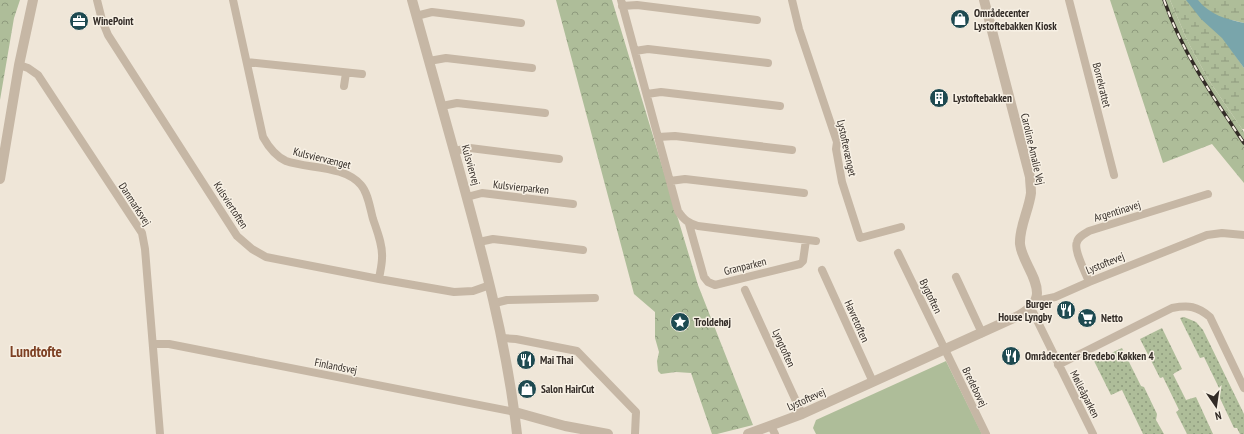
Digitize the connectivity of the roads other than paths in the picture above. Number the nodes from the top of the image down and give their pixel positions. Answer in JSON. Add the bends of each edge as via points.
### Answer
{"nodes":[{"id":1,"x":33,"y":0,"type":"edge"},
{"id":2,"x":97,"y":0,"type":"edge"},
{"id":3,"x":233,"y":0,"type":"edge"},
{"id":4,"x":412,"y":0,"type":"edge"},
{"id":5,"x":792,"y":0,"type":"edge"},
{"id":6,"x":984,"y":0,"type":"edge"},
{"id":7,"x":1069,"y":0,"type":"edge"},
{"id":8,"x":622,"y":3,"type":"edge"},
{"id":9,"x":416,"y":16,"type":"junction"},
{"id":10,"x":757,"y":20,"type":"dead end"},
{"id":11,"x":521,"y":23,"type":"dead end"},
{"id":12,"x":635,"y":51,"type":"junction"},
{"id":13,"x":429,"y":61,"type":"junction"},
{"id":14,"x":247,"y":62,"type":"junction"},
{"id":15,"x":768,"y":63,"type":"dead end"},
{"id":16,"x":19,"y":65,"type":"junction"},
{"id":17,"x":532,"y":68,"type":"dead end"},
{"id":18,"x":346,"y":72,"type":"junction"},
{"id":19,"x":362,"y":74,"type":"dead end"},
{"id":20,"x":344,"y":86,"type":"dead end"},
{"id":21,"x":646,"y":94,"type":"junction"},
{"id":22,"x":442,"y":106,"type":"junction"},
{"id":23,"x":780,"y":106,"type":"dead end"},
{"id":24,"x":545,"y":113,"type":"dead end"},
{"id":25,"x":658,"y":137,"type":"junction"},
{"id":26,"x":792,"y":150,"type":"dead end"},
{"id":27,"x":454,"y":151,"type":"junction"},
{"id":28,"x":559,"y":159,"type":"dead end"},
{"id":29,"x":1114,"y":175,"type":"dead end"},
{"id":30,"x":0,"y":179,"type":"edge"},
{"id":31,"x":670,"y":181,"type":"junction"},
{"id":32,"x":804,"y":193,"type":"dead end"},
{"id":33,"x":1208,"y":194,"type":"dead end"},
{"id":34,"x":467,"y":197,"type":"junction"},
{"id":35,"x":573,"y":204,"type":"dead end"},
{"id":36,"x":689,"y":224,"type":"junction"},
{"id":37,"x":901,"y":227,"type":"dead end"},
{"id":38,"x":1244,"y":235,"type":"edge"},
{"id":39,"x":806,"y":240,"type":"junction"},
{"id":40,"x":816,"y":241,"type":"dead end"},
{"id":41,"x":479,"y":242,"type":"junction"},
{"id":42,"x":583,"y":250,"type":"dead end"},
{"id":43,"x":898,"y":253,"type":"dead end"},
{"id":44,"x":822,"y":270,"type":"dead end"},
{"id":45,"x":956,"y":277,"type":"dead end"},
{"id":46,"x":379,"y":279,"type":"junction"},
{"id":47,"x":1089,"y":282,"type":"junction"},
{"id":48,"x":490,"y":285,"type":"junction"},
{"id":49,"x":745,"y":290,"type":"dead end"},
{"id":50,"x":594,"y":298,"type":"dead end"},
{"id":51,"x":495,"y":302,"type":"junction"},
{"id":52,"x":1033,"y":305,"type":"junction"},
{"id":53,"x":982,"y":332,"type":"junction"},
{"id":54,"x":502,"y":338,"type":"junction"},
{"id":55,"x":153,"y":344,"type":"junction"},
{"id":56,"x":945,"y":350,"type":"junction"},
{"id":57,"x":1058,"y":365,"type":"junction"},
{"id":58,"x":873,"y":382,"type":"junction"},
{"id":59,"x":1244,"y":388,"type":"edge"},
{"id":60,"x":515,"y":412,"type":"junction"},
{"id":61,"x":802,"y":414,"type":"junction"},
{"id":62,"x":773,"y":430,"type":"edge"},
{"id":63,"x":1092,"y":432,"type":"edge"},
{"id":64,"x":160,"y":434,"type":"edge"},
{"id":65,"x":517,"y":434,"type":"edge"},
{"id":66,"x":608,"y":434,"type":"edge"},
{"id":67,"x":635,"y":434,"type":"edge"},
{"id":68,"x":748,"y":434,"type":"edge"},
{"id":69,"x":986,"y":434,"type":"edge"},
{"id":70,"x":1082,"y":434,"type":"edge"}],
"edges":[{"from":1,"to":16,"type":"street"},
{"from":2,"to":46,"type":"street","name":"Kulsviertoften","via":[[108,35],[238,236],[266,257]]},
{"from":3,"to":14,"type":"street","name":"Kulsviervænget"},
{"from":4,"to":9,"type":"street","name":"Kulsviervej"},
{"from":5,"to":37,"type":"street","name":"Lystoftevænget","via":[[799,29],[837,142],[842,182],[860,238]]},
{"from":6,"to":52,"type":"street","name":"Caroline Amalie Vej","via":[[1030,177],[1031,193],[1020,244],[1037,293]]},
{"from":7,"to":29,"type":"street","name":"Borrekrattet"},
{"from":8,"to":10,"type":"street","name":"Granparken"},
{"from":8,"to":12,"type":"street","name":"Granparken"},
{"from":9,"to":11,"type":"street","via":[[432,12]]},
{"from":9,"to":13,"type":"street","name":"Kulsviervej"},
{"from":12,"to":15,"type":"street","via":[[648,49]]},
{"from":12,"to":21,"type":"street","name":"Granparken"},
{"from":13,"to":17,"type":"street","via":[[446,58]]},
{"from":13,"to":22,"type":"street","name":"Kulsviervej"},
{"from":14,"to":18,"type":"street"},
{"from":14,"to":46,"type":"street","name":"Kulsviervænget","via":[[263,137],[276,155],[286,160],[344,173],[362,185],[382,249]]},
{"from":16,"to":30,"type":"street"},
{"from":16,"to":55,"type":"street","name":"Danmarksvej","via":[[38,74],[142,233]]},
{"from":18,"to":19,"type":"street"},
{"from":18,"to":20,"type":"street"},
{"from":21,"to":23,"type":"street","via":[[661,92]]},
{"from":21,"to":25,"type":"street","name":"Granparken"},
{"from":22,"to":24,"type":"street","via":[[457,103]]},
{"from":22,"to":27,"type":"street","name":"Kulsviervej"},
{"from":25,"to":26,"type":"street","via":[[675,136]]},
{"from":25,"to":31,"type":"street","name":"Granparken"},
{"from":27,"to":28,"type":"street","via":[[470,148]]},
{"from":27,"to":34,"type":"street","name":"Kulsviervej"},
{"from":31,"to":32,"type":"street","via":[[685,179]]},
{"from":31,"to":36,"type":"street","name":"Granparken","via":[[678,211]]},
{"from":33,"to":47,"type":"street","name":"Argentinavej","via":[[1089,231],[1080,237],[1076,242],[1076,250]]},
{"from":34,"to":35,"type":"street","name":"Kulsvierparken","via":[[482,193]]},
{"from":34,"to":41,"type":"street","name":"Kulsviervej"},
{"from":36,"to":39,"type":"street"},
{"from":36,"to":39,"type":"street","name":"Granparken","via":[[704,277],[715,285],[800,264],[803,261]]},
{"from":38,"to":47,"type":"street","name":"Lystoftevej","via":[[1222,233],[1207,236]]},
{"from":39,"to":40,"type":"street"},
{"from":41,"to":42,"type":"street","via":[[493,239]]},
{"from":41,"to":48,"type":"street","name":"Kulsviervej"},
{"from":43,"to":56,"type":"street","name":"Bygtoften"},
{"from":44,"to":58,"type":"street","name":"Havretoften"},
{"from":45,"to":53,"type":"street"},
{"from":46,"to":48,"type":"street","name":"Kulsviertoften","via":[[454,292],[473,291]]},
{"from":47,"to":52,"type":"street","name":"Lystoftevej"},
{"from":48,"to":51,"type":"street","name":"Kulsviervej"},
{"from":49,"to":61,"type":"street","name":"Lyngtoften"},
{"from":50,"to":51,"type":"street"},
{"from":51,"to":54,"type":"street","name":"Kulsviervej"},
{"from":52,"to":53,"type":"street","name":"Lystoftevej","via":[[1021,315]]},
{"from":52,"to":57,"type":"street","name":"Mølleåparken"},
{"from":53,"to":56,"type":"street","name":"Lystoftevej"},
{"from":54,"to":60,"type":"street","name":"Kulsviervej"},
{"from":54,"to":67,"type":"street","via":[[577,351],[636,412]]},
{"from":55,"to":60,"type":"street","name":"Finlandsvej","via":[[169,344]]},
{"from":55,"to":64,"type":"street","name":"Danmarksvej"},
{"from":56,"to":58,"type":"street","name":"Lystoftevej"},
{"from":56,"to":69,"type":"street","name":"Bredebovej"},
{"from":57,"to":59,"type":"street","name":"Mølleåparken","via":[[1172,308],[1194,307],[1210,317]]},
{"from":57,"to":63,"type":"street","name":"Mølleåparken"},
{"from":58,"to":61,"type":"street","name":"Lystoftevej"},
{"from":60,"to":65,"type":"street","name":"Kulsviervej"},
{"from":60,"to":66,"type":"street","via":[[565,426]]},
{"from":61,"to":62,"type":"street","name":"Lystoftevej"},
{"from":62,"to":68,"type":"street","name":"Lystoftevej"},
{"from":63,"to":70,"type":"street"}]}
